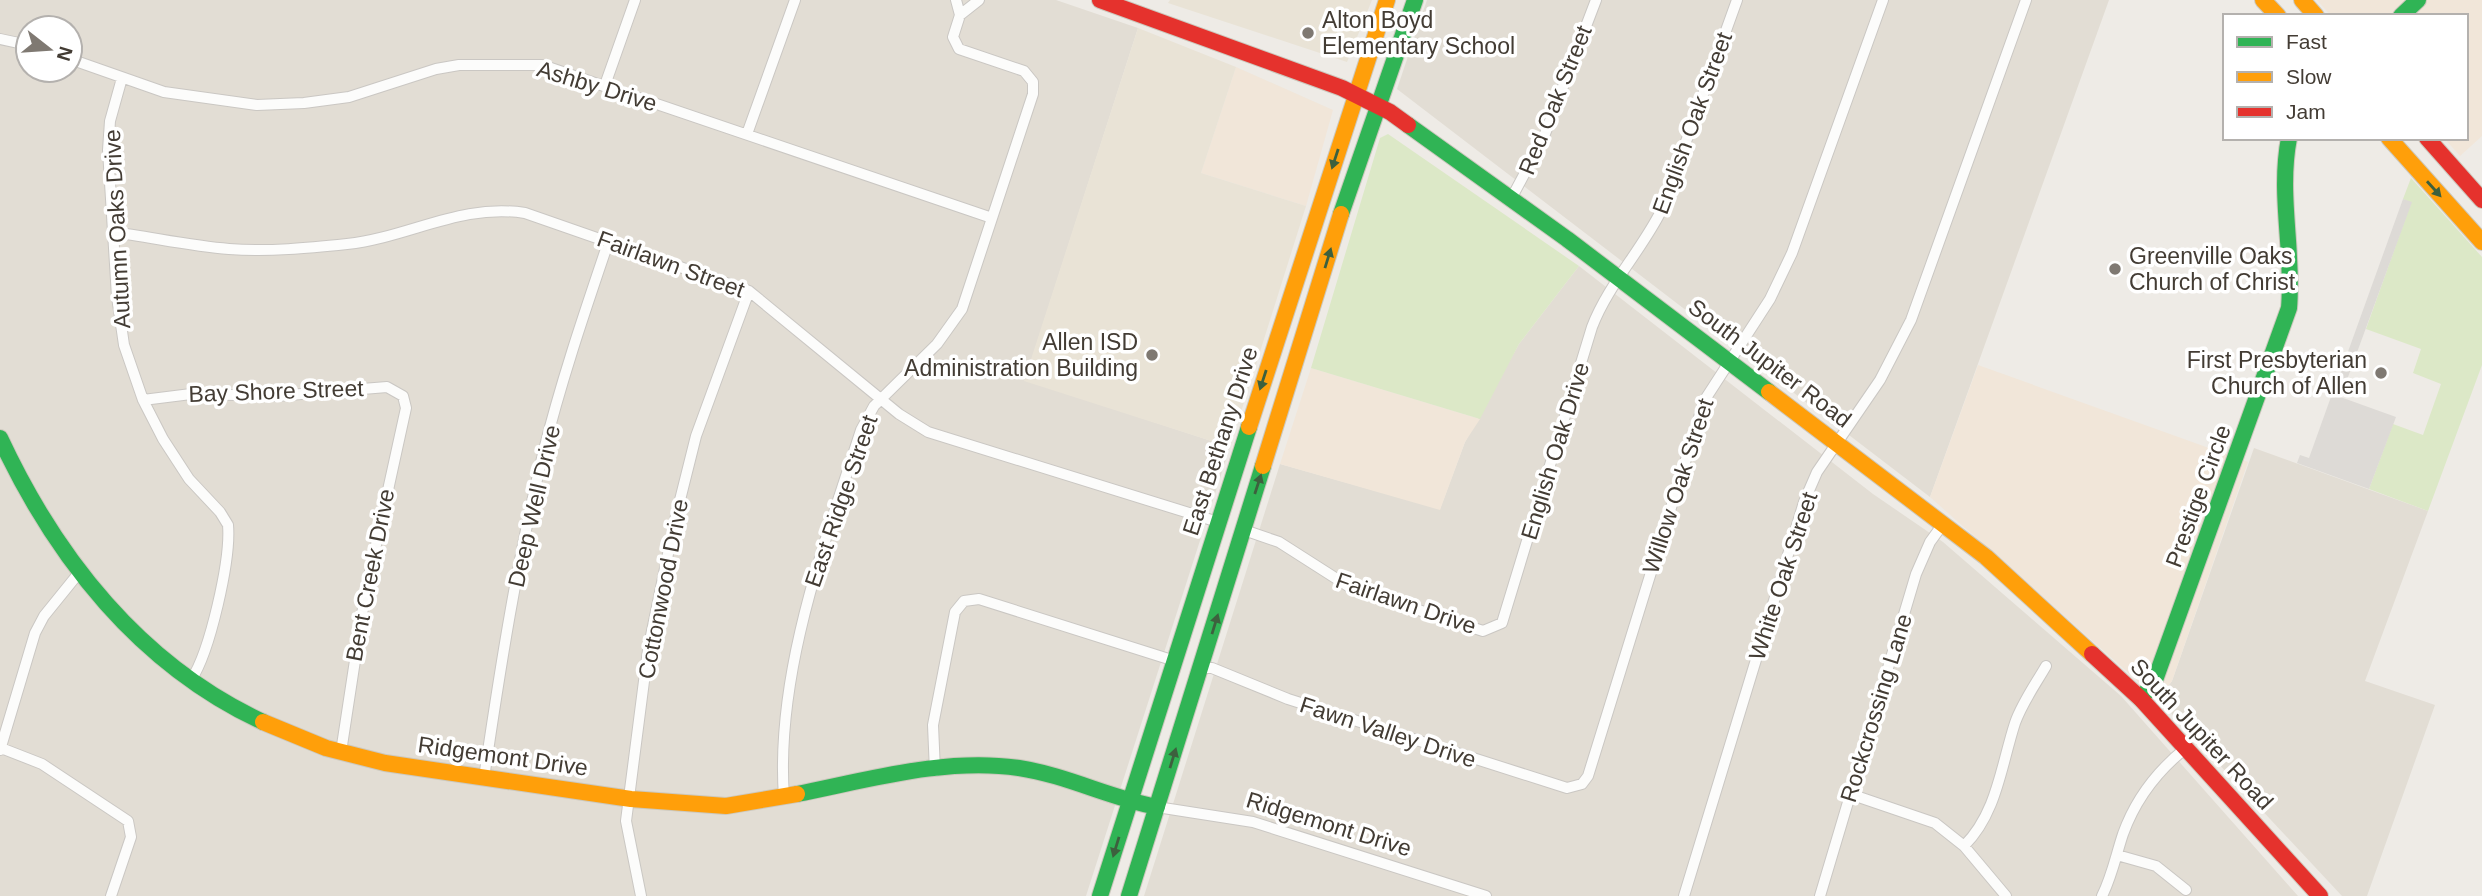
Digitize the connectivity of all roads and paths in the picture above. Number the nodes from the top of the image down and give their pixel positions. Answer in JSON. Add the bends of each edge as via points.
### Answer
{"nodes":[{"id":1,"x":635,"y":0,"type":"edge"},
{"id":2,"x":795,"y":0,"type":"edge"},
{"id":3,"x":956,"y":0,"type":"edge"},
{"id":4,"x":979,"y":0,"type":"edge"},
{"id":5,"x":1103,"y":0,"type":"edge"},
{"id":6,"x":1387,"y":0,"type":"edge"},
{"id":7,"x":1415,"y":0,"type":"edge"},
{"id":8,"x":1596,"y":0,"type":"edge"},
{"id":9,"x":1737,"y":0,"type":"edge"},
{"id":10,"x":1883,"y":0,"type":"edge"},
{"id":11,"x":2026,"y":0,"type":"edge"},
{"id":12,"x":2263,"y":0,"type":"edge"},
{"id":13,"x":2302,"y":0,"type":"edge"},
{"id":14,"x":2418,"y":0,"type":"edge"},
{"id":15,"x":2275,"y":14,"type":"edge"},
{"id":16,"x":2314,"y":14,"type":"edge"},
{"id":17,"x":2403,"y":14,"type":"edge"},
{"id":18,"x":960,"y":15,"type":"junction"},
{"id":19,"x":84,"y":64,"type":"edge"},
{"id":20,"x":122,"y":78,"type":"junction"},
{"id":21,"x":605,"y":85,"type":"junction"},
{"id":22,"x":1355,"y":94,"type":"junction"},
{"id":23,"x":1378,"y":105,"type":"junction"},
{"id":24,"x":747,"y":134,"type":"junction"},
{"id":25,"x":2289,"y":140,"type":"edge"},
{"id":26,"x":2391,"y":140,"type":"edge"},
{"id":27,"x":2429,"y":140,"type":"edge"},
{"id":28,"x":1511,"y":199,"type":"junction"},
{"id":29,"x":2482,"y":200,"type":"edge"},
{"id":30,"x":992,"y":218,"type":"junction"},
{"id":31,"x":113,"y":232,"type":"junction"},
{"id":32,"x":609,"y":240,"type":"junction"},
{"id":33,"x":2482,"y":242,"type":"edge"},
{"id":34,"x":1619,"y":277,"type":"junction"},
{"id":35,"x":748,"y":290,"type":"junction"},
{"id":36,"x":1284,"y":315,"type":"junction"},
{"id":37,"x":1309,"y":324,"type":"junction"},
{"id":38,"x":1728,"y":362,"type":"junction"},
{"id":39,"x":881,"y":398,"type":"junction"},
{"id":40,"x":405,"y":399,"type":"joint"},
{"id":41,"x":143,"y":400,"type":"junction"},
{"id":42,"x":0,"y":440,"type":"edge"},
{"id":43,"x":1838,"y":442,"type":"junction"},
{"id":44,"x":1218,"y":522,"type":"junction"},
{"id":45,"x":1943,"y":524,"type":"junction"},
{"id":46,"x":1244,"y":530,"type":"junction"},
{"id":47,"x":78,"y":574,"type":"junction"},
{"id":48,"x":1496,"y":628,"type":"joint"},
{"id":49,"x":1175,"y":661,"type":"junction"},
{"id":50,"x":2046,"y":666,"type":"dead end"},
{"id":51,"x":1201,"y":668,"type":"junction"},
{"id":52,"x":191,"y":680,"type":"junction"},
{"id":53,"x":2141,"y":699,"type":"junction"},
{"id":54,"x":2186,"y":748,"type":"junction"},
{"id":55,"x":0,"y":749,"type":"edge"},
{"id":56,"x":341,"y":751,"type":"junction"},
{"id":57,"x":935,"y":771,"type":"junction"},
{"id":58,"x":484,"y":778,"type":"junction"},
{"id":59,"x":1577,"y":787,"type":"joint"},
{"id":60,"x":1850,"y":794,"type":"junction"},
{"id":61,"x":627,"y":797,"type":"junction"},
{"id":62,"x":784,"y":797,"type":"junction"},
{"id":63,"x":1129,"y":803,"type":"junction"},
{"id":64,"x":1157,"y":807,"type":"junction"},
{"id":65,"x":1964,"y":846,"type":"junction"},
{"id":66,"x":2117,"y":855,"type":"junction"},
{"id":67,"x":2186,"y":890,"type":"dead end"},
{"id":68,"x":111,"y":896,"type":"edge"},
{"id":69,"x":640,"y":896,"type":"edge"},
{"id":70,"x":1100,"y":896,"type":"edge"},
{"id":71,"x":1129,"y":896,"type":"edge"},
{"id":72,"x":1486,"y":896,"type":"edge"},
{"id":73,"x":1684,"y":896,"type":"edge"},
{"id":74,"x":1821,"y":896,"type":"edge"},
{"id":75,"x":2006,"y":896,"type":"edge"},
{"id":76,"x":2102,"y":896,"type":"edge"},
{"id":77,"x":2320,"y":896,"type":"edge"}],
"edges":[{"from":1,"to":21,"type":"street"},
{"from":2,"to":24,"type":"street"},
{"from":3,"to":18,"type":"street"},
{"from":4,"to":18,"type":"street"},
{"from":5,"to":22,"type":"street","name":"South Jupiter Road"},
{"from":6,"to":22,"type":"street","name":"East Bethany Drive"},
{"from":7,"to":23,"type":"street"},
{"from":8,"to":28,"type":"street","name":"Red Oak Street","via":[[1543,139]]},
{"from":9,"to":34,"type":"street","name":"English Oak Street","via":[[1661,211]]},
{"from":10,"to":38,"type":"street","name":"Willow Oak Street","via":[[1792,253],[1770,299]]},
{"from":11,"to":43,"type":"street","name":"White Oak Street","via":[[1916,307],[1880,380]]},
{"from":12,"to":15,"type":"street"},
{"from":13,"to":16,"type":"street"},
{"from":14,"to":17,"type":"street"},
{"from":18,"to":30,"type":"street","name":"East Ridge Street","via":[[953,37],[959,49],[1024,71],[1033,82]]},
{"from":19,"to":20,"type":"street","name":"Ashby Drive"},
{"from":20,"to":21,"type":"street","name":"Ashby Drive","via":[[176,94],[257,105],[349,97],[436,69],[477,64],[542,65]]},
{"from":20,"to":31,"type":"street","name":"Autumn Oaks Drive","via":[[108,134]]},
{"from":21,"to":24,"type":"street","name":"Ashby Drive"},
{"from":22,"to":23,"type":"street","name":"South Jupiter Road"},
{"from":22,"to":36,"type":"street","name":"East Bethany Drive","one_way":true},
{"from":23,"to":28,"type":"street","name":"South Jupiter Road"},
{"from":37,"to":23,"type":"street","one_way":true},
{"from":24,"to":30,"type":"street","name":"Ashby Drive"},
{"from":25,"to":53,"type":"street","name":"Prestige Circle","via":[[2282,172],[2292,263],[2289,308],[2162,662]]},
{"from":26,"to":33,"type":"street","one_way":true},
{"from":27,"to":29,"type":"street"},
{"from":28,"to":34,"type":"street","name":"South Jupiter Road"},
{"from":30,"to":39,"type":"street","name":"East Ridge Street","via":[[970,289],[952,325]]},
{"from":31,"to":32,"type":"street","name":"Fairlawn Street","via":[[221,248],[285,249],[374,240],[497,208]]},
{"from":31,"to":41,"type":"street","name":"Autumn Oaks Drive","via":[[120,320]]},
{"from":32,"to":35,"type":"street","name":"Fairlawn Street"},
{"from":32,"to":58,"type":"street","name":"Deep Well Drive","via":[[544,452],[510,611]]},
{"from":34,"to":38,"type":"street","name":"South Jupiter Road"},
{"from":34,"to":48,"type":"street","name":"English Oak Drive","via":[[1592,327],[1505,617]]},
{"from":35,"to":39,"type":"street","name":"Fairlawn Street"},
{"from":35,"to":61,"type":"street","name":"Cottonwood Drive","via":[[708,400],[675,520],[648,650]]},
{"from":36,"to":37,"type":"street"},
{"from":36,"to":44,"type":"street","name":"East Bethany Drive","one_way":true},
{"from":46,"to":37,"type":"street","one_way":true},
{"from":38,"to":43,"type":"street","name":"South Jupiter Road"},
{"from":38,"to":59,"type":"street","name":"Willow Oak Street","via":[[1710,388],[1697,421],[1588,776]]},
{"from":39,"to":44,"type":"street","name":"Fairlawn Street","via":[[928,432]]},
{"from":39,"to":62,"type":"street","name":"East Ridge Street","via":[[861,430],[806,607],[782,751]]},
{"from":40,"to":41,"type":"street","name":"Bay Shore Street","via":[[387,387]]},
{"from":40,"to":56,"type":"street","name":"Bent Creek Drive","via":[[365,595]]},
{"from":41,"to":52,"type":"street","name":"Autumn Oaks Drive","via":[[189,479],[228,525],[209,643]]},
{"from":42,"to":47,"type":"street","name":"Ridgemont Drive","via":[[30,504]]},
{"from":43,"to":45,"type":"street","name":"South Jupiter Road"},
{"from":43,"to":73,"type":"street","name":"White Oak Street","via":[[1804,502]]},
{"from":44,"to":46,"type":"street"},
{"from":44,"to":49,"type":"street","name":"East Bethany Drive"},
{"from":45,"to":53,"type":"street","name":"South Jupiter Road"},
{"from":45,"to":60,"type":"street","name":"Rockcrossing Lane","via":[[1916,574]]},
{"from":46,"to":48,"type":"street","name":"Fairlawn Drive","via":[[1279,542],[1351,588],[1476,629]]},
{"from":51,"to":46,"type":"street","one_way":true},
{"from":47,"to":52,"type":"street","name":"Ridgemont Drive","via":[[122,622]]},
{"from":47,"to":55,"type":"street","via":[[36,633]]},
{"from":49,"to":51,"type":"street"},
{"from":49,"to":57,"type":"street","via":[[979,599],[964,601],[955,612],[935,713]]},
{"from":49,"to":63,"type":"street","name":"East Bethany Drive"},
{"from":50,"to":65,"type":"street","via":[[2016,722],[1992,805]]},
{"from":51,"to":59,"type":"street","name":"Fawn Valley Drive","via":[[1224,672],[1380,730],[1567,788]]},
{"from":64,"to":51,"type":"street","one_way":true},
{"from":52,"to":56,"type":"street","name":"Ridgemont Drive","via":[[253,718]]},
{"from":53,"to":54,"type":"street","name":"South Jupiter Road"},
{"from":54,"to":66,"type":"street","via":[[2142,795]]},
{"from":54,"to":77,"type":"street","name":"South Jupiter Road"},
{"from":55,"to":68,"type":"street","via":[[42,764],[128,821],[131,837]]},
{"from":56,"to":58,"type":"street","name":"Ridgemont Drive"},
{"from":57,"to":62,"type":"street","name":"Ridgemont Drive"},
{"from":57,"to":63,"type":"street","name":"Ridgemont Drive","via":[[1015,768]]},
{"from":58,"to":61,"type":"street","name":"Ridgemont Drive"},
{"from":60,"to":65,"type":"street","via":[[1936,823]]},
{"from":60,"to":74,"type":"street","name":"Rockcrossing Lane"},
{"from":61,"to":62,"type":"street","name":"Ridgemont Drive","via":[[723,806]]},
{"from":61,"to":69,"type":"street","name":"Cottonwood Drive","via":[[629,849]]},
{"from":63,"to":64,"type":"street","name":"Ridgemont Drive"},
{"from":63,"to":70,"type":"street","name":"East Bethany Drive","one_way":true},
{"from":64,"to":71,"type":"street"},
{"from":64,"to":72,"type":"street","name":"Ridgemont Drive","via":[[1253,822]]},
{"from":65,"to":75,"type":"street"},
{"from":66,"to":67,"type":"street","via":[[2156,866]]},
{"from":66,"to":76,"type":"street"}]}
